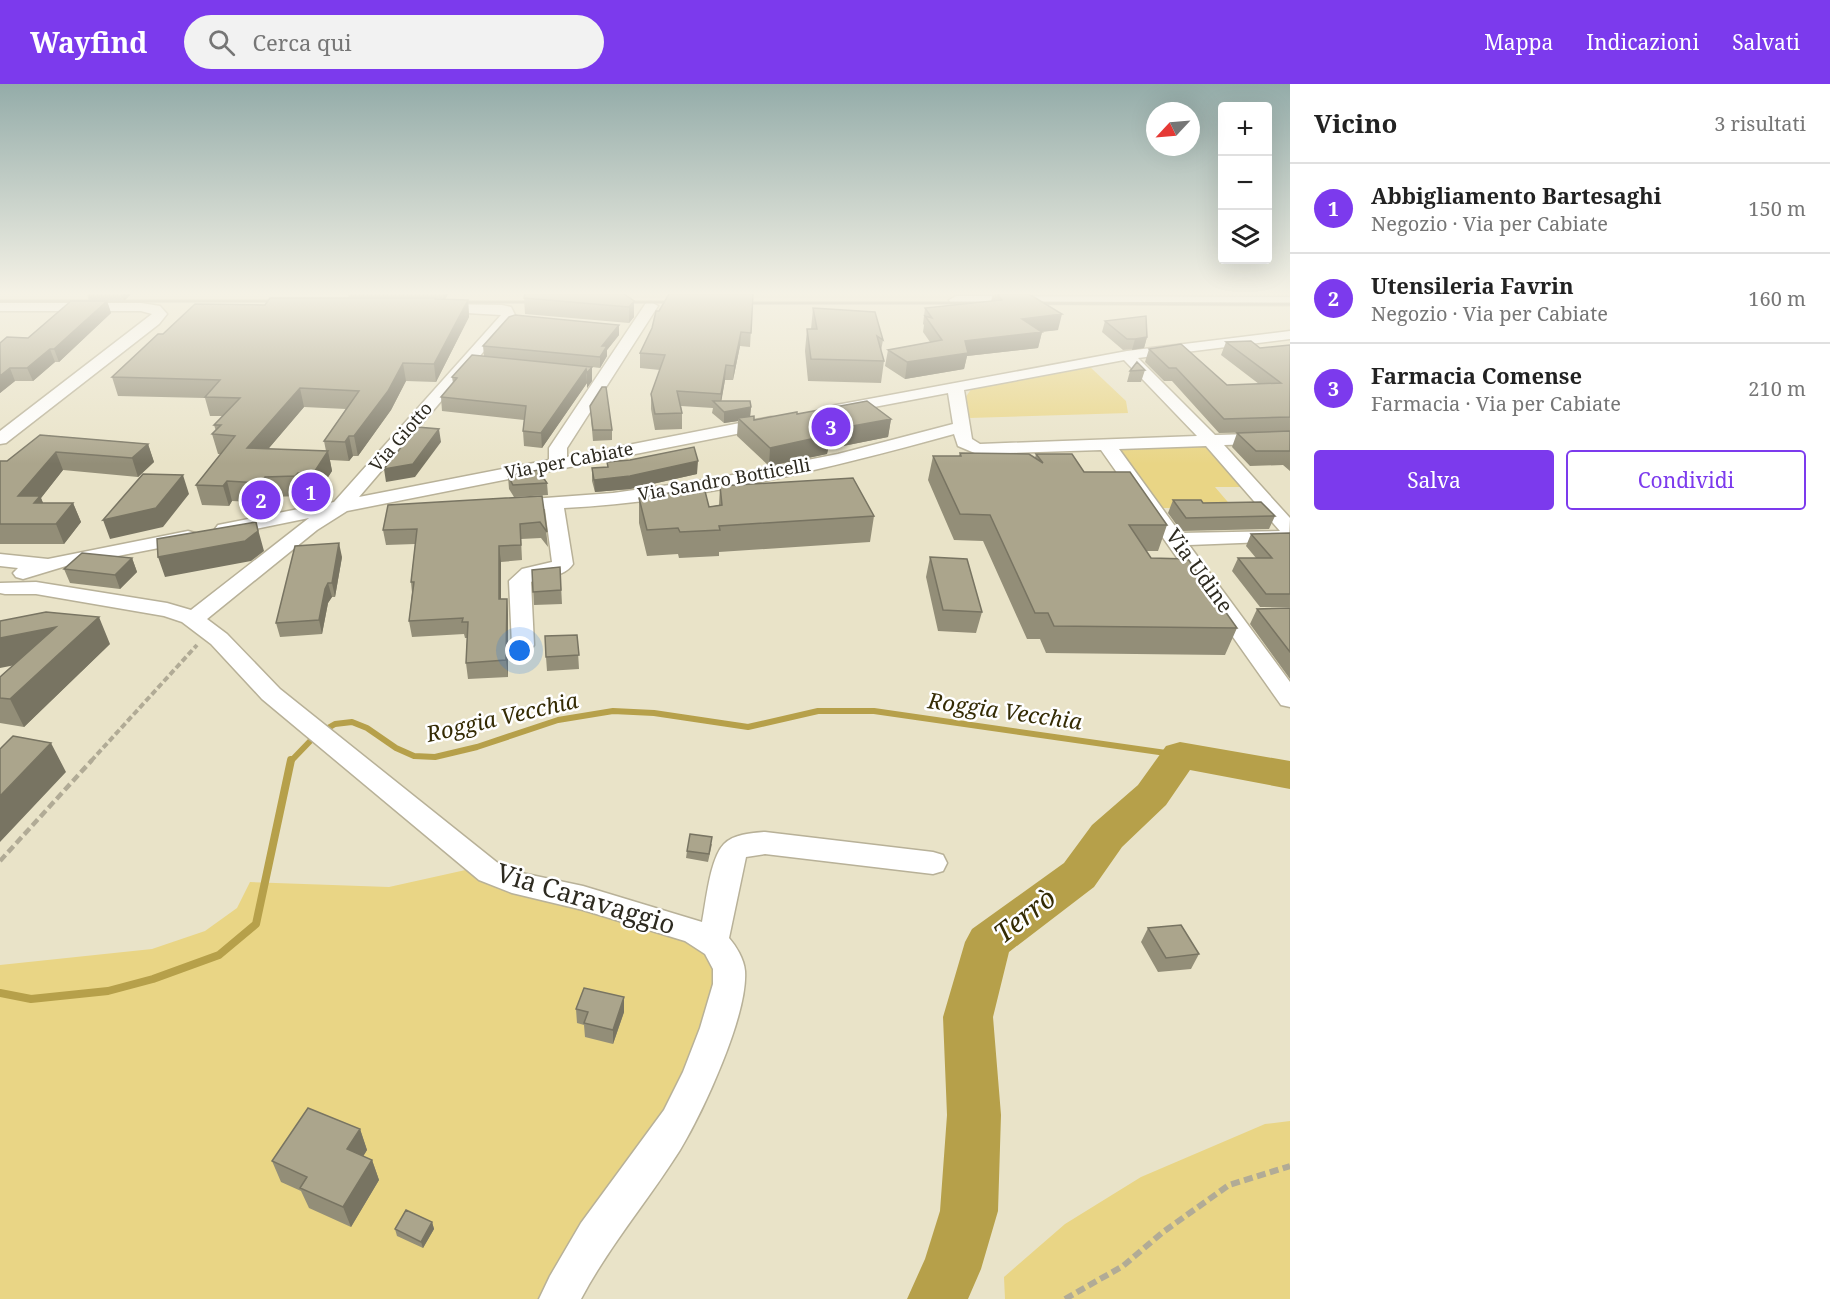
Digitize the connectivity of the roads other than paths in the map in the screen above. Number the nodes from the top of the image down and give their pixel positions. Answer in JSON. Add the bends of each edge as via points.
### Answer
{"nodes":[{"id":1,"x":116,"y":351,"type":"edge"},
{"id":2,"x":479,"y":351,"type":"edge"},
{"id":3,"x":614,"y":351,"type":"edge"},
{"id":4,"x":1162,"y":351,"type":"edge"},
{"id":5,"x":1127,"y":355,"type":"junction"},
{"id":6,"x":468,"y":361,"type":"junction"},
{"id":7,"x":491,"y":363,"type":"edge"},
{"id":8,"x":955,"y":386,"type":"junction"},
{"id":9,"x":818,"y":412,"type":"edge"},
{"id":10,"x":783,"y":419,"type":"edge"},
{"id":11,"x":961,"y":427,"type":"junction"},
{"id":12,"x":1290,"y":438,"type":"edge"},
{"id":13,"x":0,"y":439,"type":"edge"},
{"id":14,"x":1211,"y":441,"type":"junction"},
{"id":15,"x":1106,"y":444,"type":"junction"},
{"id":16,"x":558,"y":463,"type":"junction"},
{"id":17,"x":554,"y":503,"type":"junction"},
{"id":18,"x":495,"y":506,"type":"edge"},
{"id":19,"x":340,"y":507,"type":"junction"},
{"id":20,"x":419,"y":509,"type":"edge"},
{"id":21,"x":319,"y":519,"type":"junction"},
{"id":22,"x":1290,"y":530,"type":"edge"},
{"id":23,"x":1290,"y":537,"type":"edge"},
{"id":24,"x":1176,"y":539,"type":"junction"},
{"id":25,"x":0,"y":560,"type":"edge"},
{"id":26,"x":26,"y":575,"type":"junction"},
{"id":27,"x":2,"y":589,"type":"edge"},
{"id":28,"x":201,"y":625,"type":"junction"},
{"id":29,"x":523,"y":645,"type":"dead end"},
{"id":30,"x":1290,"y":699,"type":"edge"},
{"id":31,"x":933,"y":863,"type":"dead end"},
{"id":32,"x":713,"y":942,"type":"junction"},
{"id":33,"x":559,"y":1299,"type":"edge"}],
"edges":[{"from":1,"to":13,"type":"street"},
{"from":2,"to":6,"type":"street","name":"Via Giotto"},
{"from":3,"to":16,"type":"street","via":[[558,448]]},
{"from":4,"to":5,"type":"street"},
{"from":5,"to":8,"type":"street"},
{"from":5,"to":14,"type":"street"},
{"from":6,"to":7,"type":"street"},
{"from":6,"to":19,"type":"street","name":"Via Giotto"},
{"from":8,"to":9,"type":"street"},
{"from":8,"to":11,"type":"street"},
{"from":10,"to":16,"type":"street","name":"Via per Cabiate"},
{"from":11,"to":15,"type":"street","via":[[965,444],[977,449]]},
{"from":11,"to":17,"type":"street","name":"Via Sandro Botticelli","via":[[860,454],[740,479],[630,497]]},
{"from":12,"to":14,"type":"street"},
{"from":14,"to":15,"type":"street"},
{"from":14,"to":22,"type":"street"},
{"from":15,"to":24,"type":"street","name":"Via Udine"},
{"from":16,"to":19,"type":"street","name":"Via per Cabiate"},
{"from":17,"to":18,"type":"street","name":"Via Sandro Botticelli"},
{"from":17,"to":29,"type":"street","via":[[563,564],[555,570],[528,573],[520,581]]},
{"from":19,"to":21,"type":"street","name":"Via Giotto"},
{"from":19,"to":26,"type":"street","name":"Via per Cabiate","via":[[62,561]]},
{"from":20,"to":21,"type":"street"},
{"from":21,"to":28,"type":"street","name":"Via Giotto"},
{"from":23,"to":24,"type":"street"},
{"from":24,"to":30,"type":"street","name":"Via Udine"},
{"from":25,"to":26,"type":"street","via":[[14,561]]},
{"from":26,"to":27,"type":"street","name":"Via Caravaggio"},
{"from":26,"to":28,"type":"street","name":"Via Caravaggio","via":[[167,610]]},
{"from":28,"to":32,"type":"street","name":"Via Caravaggio","via":[[264,688],[497,876],[693,931]]},
{"from":31,"to":32,"type":"street","via":[[765,843],[744,846],[730,858]]},
{"from":32,"to":33,"type":"street","via":[[725,957],[729,977],[714,1036],[697,1078],[669,1135],[599,1231]]}]}
